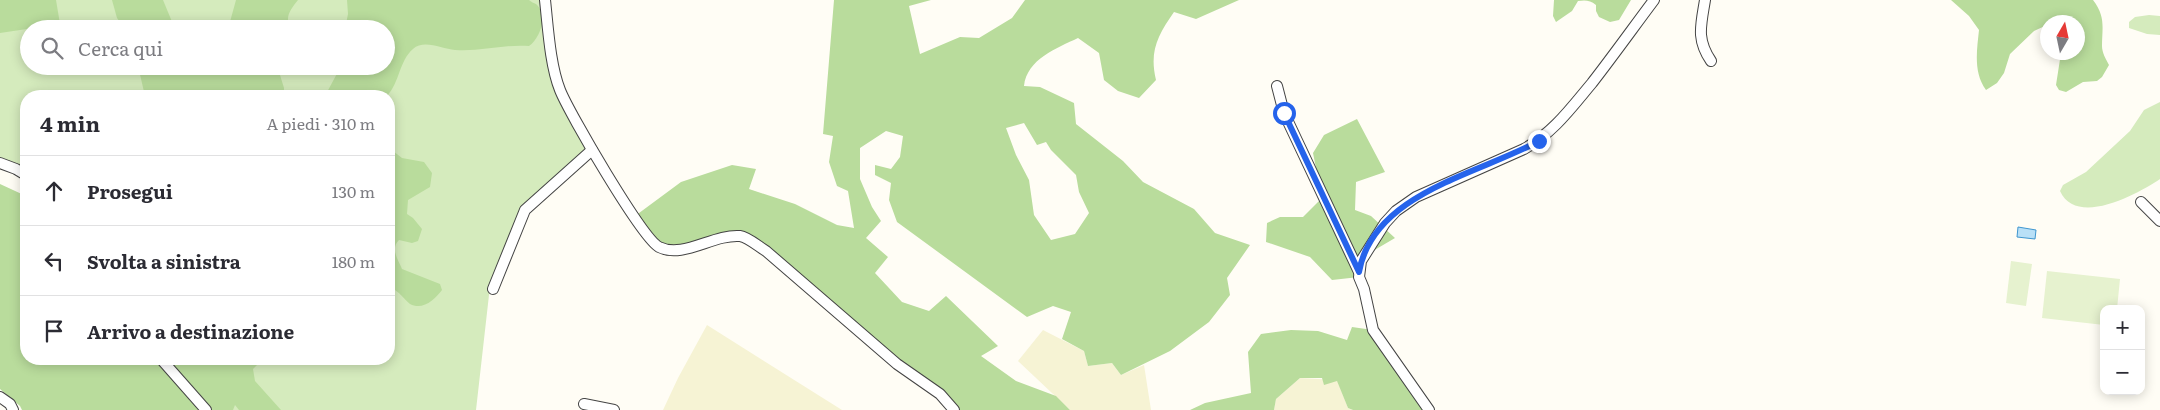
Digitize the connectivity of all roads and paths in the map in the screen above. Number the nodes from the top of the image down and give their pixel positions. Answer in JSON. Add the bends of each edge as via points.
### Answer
{"nodes":[{"id":1,"x":545,"y":0,"type":"edge"},
{"id":2,"x":1654,"y":0,"type":"edge"},
{"id":3,"x":1705,"y":0,"type":"edge"},
{"id":4,"x":1711,"y":61,"type":"dead end"},
{"id":5,"x":1277,"y":86,"type":"dead end"},
{"id":6,"x":592,"y":150,"type":"junction"},
{"id":7,"x":0,"y":163,"type":"edge"},
{"id":8,"x":20,"y":171,"type":"edge"},
{"id":9,"x":2141,"y":202,"type":"dead end"},
{"id":10,"x":2160,"y":221,"type":"edge"},
{"id":11,"x":1359,"y":272,"type":"junction"},
{"id":12,"x":493,"y":289,"type":"dead end"},
{"id":13,"x":166,"y":365,"type":"edge"},
{"id":14,"x":0,"y":397,"type":"edge"},
{"id":15,"x":584,"y":404,"type":"dead end"},
{"id":16,"x":13,"y":410,"type":"edge"},
{"id":17,"x":206,"y":410,"type":"edge"},
{"id":18,"x":614,"y":410,"type":"edge"},
{"id":19,"x":954,"y":410,"type":"edge"},
{"id":20,"x":1429,"y":410,"type":"edge"}],
"edges":[{"from":1,"to":6,"type":"street","via":[[560,89]]},
{"from":2,"to":11,"type":"street","via":[[1619,48],[1539,141],[1423,193],[1396,211],[1371,243]]},
{"from":3,"to":4,"type":"street","via":[[1701,39]]},
{"from":5,"to":11,"type":"street","via":[[1284,113]]},
{"from":6,"to":12,"type":"street","via":[[525,210]]},
{"from":6,"to":19,"type":"street","via":[[646,233],[658,246],[676,251],[716,238],[742,236],[766,252],[897,364],[940,394]]},
{"from":7,"to":8,"type":"street"},
{"from":9,"to":10,"type":"street"},
{"from":11,"to":20,"type":"street","via":[[1373,330]]},
{"from":13,"to":17,"type":"street"},
{"from":14,"to":16,"type":"street"},
{"from":15,"to":18,"type":"street"}]}
